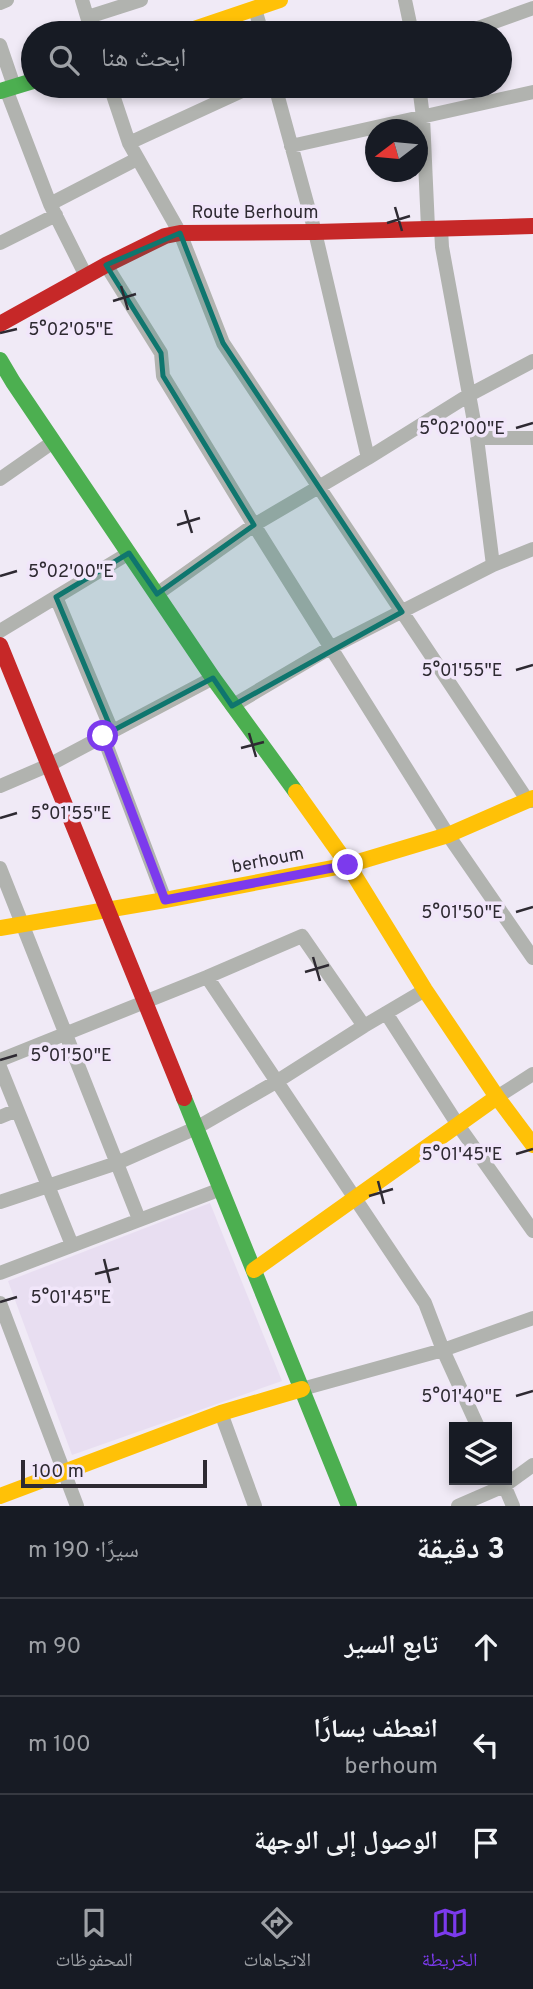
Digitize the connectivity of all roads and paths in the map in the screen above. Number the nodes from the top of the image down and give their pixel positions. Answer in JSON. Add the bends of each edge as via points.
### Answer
{"nodes":[{"id":1,"x":7,"y":0,"type":"edge"},
{"id":2,"x":82,"y":0,"type":"edge"},
{"id":3,"x":141,"y":0,"type":"edge"},
{"id":4,"x":279,"y":0,"type":"edge"},
{"id":5,"x":405,"y":0,"type":"edge"},
{"id":6,"x":0,"y":2,"type":"edge"},
{"id":7,"x":533,"y":8,"type":"edge"},
{"id":8,"x":255,"y":9,"type":"junction"},
{"id":9,"x":88,"y":17,"type":"junction"},
{"id":10,"x":89,"y":21,"type":"edge"},
{"id":11,"x":219,"y":21,"type":"edge"},
{"id":12,"x":258,"y":21,"type":"edge"},
{"id":13,"x":409,"y":21,"type":"edge"},
{"id":14,"x":497,"y":21,"type":"edge"},
{"id":15,"x":0,"y":45,"type":"edge"},
{"id":16,"x":7,"y":89,"type":"edge"},
{"id":17,"x":533,"y":92,"type":"edge"},
{"id":18,"x":512,"y":97,"type":"edge"},
{"id":19,"x":114,"y":98,"type":"edge"},
{"id":20,"x":227,"y":98,"type":"edge"},
{"id":21,"x":278,"y":98,"type":"edge"},
{"id":22,"x":421,"y":98,"type":"edge"},
{"id":23,"x":507,"y":98,"type":"edge"},
{"id":24,"x":423,"y":117,"type":"junction"},
{"id":25,"x":129,"y":143,"type":"junction"},
{"id":26,"x":292,"y":146,"type":"junction"},
{"id":27,"x":137,"y":159,"type":"junction"},
{"id":28,"x":53,"y":210,"type":"junction"},
{"id":29,"x":533,"y":226,"type":"edge"},
{"id":30,"x":434,"y":228,"type":"junction"},
{"id":31,"x":315,"y":232,"type":"junction"},
{"id":32,"x":180,"y":233,"type":"junction"},
{"id":33,"x":0,"y":243,"type":"edge"},
{"id":34,"x":106,"y":265,"type":"junction"},
{"id":35,"x":86,"y":276,"type":"junction"},
{"id":36,"x":0,"y":324,"type":"edge"},
{"id":37,"x":0,"y":360,"type":"edge"},
{"id":38,"x":533,"y":361,"type":"edge"},
{"id":39,"x":469,"y":395,"type":"junction"},
{"id":40,"x":477,"y":438,"type":"junction"},
{"id":41,"x":533,"y":438,"type":"edge"},
{"id":42,"x":53,"y":442,"type":"junction"},
{"id":43,"x":369,"y":458,"type":"junction"},
{"id":44,"x":0,"y":479,"type":"edge"},
{"id":45,"x":318,"y":486,"type":"junction"},
{"id":46,"x":254,"y":525,"type":"junction"},
{"id":47,"x":533,"y":549,"type":"edge"},
{"id":48,"x":128,"y":553,"type":"junction"},
{"id":49,"x":493,"y":565,"type":"junction"},
{"id":50,"x":157,"y":594,"type":"junction"},
{"id":51,"x":56,"y":597,"type":"junction"},
{"id":52,"x":402,"y":612,"type":"junction"},
{"id":53,"x":0,"y":631,"type":"edge"},
{"id":54,"x":0,"y":645,"type":"edge"},
{"id":55,"x":330,"y":648,"type":"junction"},
{"id":56,"x":212,"y":678,"type":"junction"},
{"id":57,"x":232,"y":706,"type":"junction"},
{"id":58,"x":107,"y":734,"type":"junction"},
{"id":59,"x":49,"y":765,"type":"junction"},
{"id":60,"x":0,"y":786,"type":"edge"},
{"id":61,"x":531,"y":800,"type":"edge"},
{"id":62,"x":448,"y":835,"type":"junction"},
{"id":63,"x":348,"y":865,"type":"junction"},
{"id":64,"x":0,"y":868,"type":"edge"},
{"id":65,"x":165,"y":900,"type":"junction"},
{"id":66,"x":108,"y":910,"type":"junction"},
{"id":67,"x":22,"y":925,"type":"junction"},
{"id":68,"x":0,"y":928,"type":"edge"},
{"id":69,"x":533,"y":958,"type":"edge"},
{"id":70,"x":207,"y":978,"type":"junction"},
{"id":71,"x":425,"y":990,"type":"junction"},
{"id":72,"x":145,"y":1002,"type":"junction"},
{"id":73,"x":386,"y":1013,"type":"junction"},
{"id":74,"x":364,"y":1026,"type":"junction"},
{"id":75,"x":66,"y":1033,"type":"junction"},
{"id":76,"x":0,"y":1060,"type":"edge"},
{"id":77,"x":0,"y":1067,"type":"edge"},
{"id":78,"x":533,"y":1073,"type":"edge"},
{"id":79,"x":276,"y":1082,"type":"junction"},
{"id":80,"x":497,"y":1097,"type":"junction"},
{"id":81,"x":18,"y":1110,"type":"junction"},
{"id":82,"x":0,"y":1116,"type":"edge"},
{"id":83,"x":458,"y":1125,"type":"junction"},
{"id":84,"x":196,"y":1128,"type":"junction"},
{"id":85,"x":528,"y":1128,"type":"edge"},
{"id":86,"x":533,"y":1145,"type":"edge"},
{"id":87,"x":117,"y":1163,"type":"junction"},
{"id":88,"x":49,"y":1186,"type":"junction"},
{"id":89,"x":221,"y":1189,"type":"junction"},
{"id":90,"x":355,"y":1199,"type":"junction"},
{"id":91,"x":0,"y":1202,"type":"edge"},
{"id":92,"x":139,"y":1219,"type":"junction"},
{"id":93,"x":533,"y":1231,"type":"edge"},
{"id":94,"x":72,"y":1245,"type":"junction"},
{"id":95,"x":254,"y":1270,"type":"junction"},
{"id":96,"x":0,"y":1273,"type":"edge"},
{"id":97,"x":0,"y":1303,"type":"edge"},
{"id":98,"x":533,"y":1318,"type":"edge"},
{"id":99,"x":443,"y":1350,"type":"junction"},
{"id":100,"x":302,"y":1389,"type":"junction"},
{"id":101,"x":221,"y":1413,"type":"junction"},
{"id":102,"x":476,"y":1422,"type":"edge"},
{"id":103,"x":533,"y":1465,"type":"edge"},
{"id":104,"x":64,"y":1473,"type":"junction"},
{"id":105,"x":512,"y":1478,"type":"edge"},
{"id":106,"x":499,"y":1485,"type":"edge"},
{"id":107,"x":504,"y":1485,"type":"edge"},
{"id":108,"x":0,"y":1496,"type":"edge"},
{"id":109,"x":76,"y":1506,"type":"edge"},
{"id":110,"x":255,"y":1506,"type":"edge"},
{"id":111,"x":349,"y":1506,"type":"edge"},
{"id":112,"x":458,"y":1506,"type":"edge"},
{"id":113,"x":513,"y":1506,"type":"edge"}],
"edges":[{"from":1,"to":6,"type":"street"},
{"from":2,"to":9,"type":"street"},
{"from":3,"to":9,"type":"street"},
{"from":4,"to":8,"type":"main road"},
{"from":5,"to":13,"type":"street"},
{"from":7,"to":14,"type":"street"},
{"from":8,"to":11,"type":"main road"},
{"from":8,"to":12,"type":"street"},
{"from":9,"to":10,"type":"street"},
{"from":15,"to":16,"type":"street"},
{"from":16,"to":28,"type":"street"},
{"from":17,"to":18,"type":"street"},
{"from":19,"to":25,"type":"street"},
{"from":20,"to":25,"type":"street"},
{"from":21,"to":26,"type":"street"},
{"from":22,"to":24,"type":"street"},
{"from":23,"to":24,"type":"street"},
{"from":24,"to":26,"type":"street"},
{"from":24,"to":30,"type":"street"},
{"from":25,"to":27,"type":"street"},
{"from":26,"to":31,"type":"street"},
{"from":27,"to":28,"type":"street"},
{"from":27,"to":32,"type":"street"},
{"from":28,"to":33,"type":"street"},
{"from":28,"to":35,"type":"street"},
{"from":29,"to":30,"type":"main road","name":"Route Berhoum"},
{"from":30,"to":31,"type":"main road","name":"Route Berhoum"},
{"from":30,"to":39,"type":"street","via":[[442,247]]},
{"from":31,"to":32,"type":"main road","name":"Route Berhoum"},
{"from":31,"to":43,"type":"street"},
{"from":32,"to":34,"type":"main road","name":"Route Berhoum"},
{"from":32,"to":45,"type":"street","via":[[223,343]]},
{"from":34,"to":35,"type":"main road","name":"Route Berhoum"},
{"from":34,"to":46,"type":"street","via":[[161,353],[163,376]]},
{"from":35,"to":36,"type":"main road","name":"Route Berhoum"},
{"from":37,"to":42,"type":"main road"},
{"from":38,"to":39,"type":"street"},
{"from":39,"to":40,"type":"street"},
{"from":39,"to":43,"type":"street"},
{"from":40,"to":41,"type":"street"},
{"from":40,"to":49,"type":"street"},
{"from":42,"to":44,"type":"street"},
{"from":42,"to":48,"type":"main road"},
{"from":43,"to":45,"type":"street"},
{"from":45,"to":46,"type":"street"},
{"from":45,"to":52,"type":"street"},
{"from":46,"to":50,"type":"street"},
{"from":46,"to":55,"type":"street"},
{"from":47,"to":49,"type":"street"},
{"from":48,"to":50,"type":"main road"},
{"from":48,"to":51,"type":"street"},
{"from":49,"to":52,"type":"street"},
{"from":50,"to":56,"type":"main road"},
{"from":51,"to":53,"type":"street"},
{"from":51,"to":58,"type":"street"},
{"from":52,"to":55,"type":"street"},
{"from":52,"to":61,"type":"street"},
{"from":54,"to":59,"type":"main road"},
{"from":55,"to":57,"type":"street"},
{"from":55,"to":62,"type":"street"},
{"from":56,"to":57,"type":"main road"},
{"from":56,"to":58,"type":"street"},
{"from":57,"to":63,"type":"main road"},
{"from":58,"to":59,"type":"street"},
{"from":58,"to":65,"type":"street"},
{"from":59,"to":60,"type":"street"},
{"from":59,"to":66,"type":"main road"},
{"from":61,"to":62,"type":"main road","name":"berhoum"},
{"from":62,"to":63,"type":"main road","name":"berhoum"},
{"from":62,"to":69,"type":"street"},
{"from":63,"to":65,"type":"main road","name":"berhoum"},
{"from":63,"to":71,"type":"main road"},
{"from":64,"to":67,"type":"street"},
{"from":65,"to":66,"type":"main road","name":"berhoum"},
{"from":66,"to":67,"type":"main road","name":"berhoum"},
{"from":66,"to":72,"type":"main road"},
{"from":67,"to":68,"type":"main road","name":"berhoum"},
{"from":67,"to":75,"type":"street"},
{"from":70,"to":72,"type":"street"},
{"from":70,"to":74,"type":"street","via":[[302,936]]},
{"from":70,"to":79,"type":"street"},
{"from":71,"to":73,"type":"street"},
{"from":71,"to":80,"type":"main road"},
{"from":72,"to":75,"type":"street"},
{"from":72,"to":84,"type":"main road"},
{"from":73,"to":74,"type":"street"},
{"from":73,"to":83,"type":"street"},
{"from":74,"to":79,"type":"street"},
{"from":75,"to":76,"type":"street"},
{"from":75,"to":87,"type":"street"},
{"from":77,"to":81,"type":"street"},
{"from":78,"to":80,"type":"street"},
{"from":79,"to":84,"type":"street"},
{"from":79,"to":90,"type":"street"},
{"from":80,"to":83,"type":"main road"},
{"from":80,"to":85,"type":"main road"},
{"from":81,"to":82,"type":"street"},
{"from":81,"to":88,"type":"street"},
{"from":83,"to":90,"type":"main road"},
{"from":83,"to":93,"type":"street"},
{"from":84,"to":87,"type":"street"},
{"from":84,"to":89,"type":"main road"},
{"from":85,"to":86,"type":"main road"},
{"from":87,"to":88,"type":"street"},
{"from":87,"to":92,"type":"street"},
{"from":88,"to":91,"type":"street"},
{"from":88,"to":94,"type":"street"},
{"from":89,"to":92,"type":"street"},
{"from":89,"to":95,"type":"main road"},
{"from":90,"to":95,"type":"main road"},
{"from":90,"to":99,"type":"street","via":[[425,1303]]},
{"from":92,"to":94,"type":"street"},
{"from":94,"to":96,"type":"street"},
{"from":95,"to":100,"type":"main road"},
{"from":97,"to":104,"type":"street"},
{"from":98,"to":99,"type":"street"},
{"from":99,"to":100,"type":"street"},
{"from":99,"to":102,"type":"street"},
{"from":100,"to":101,"type":"main road"},
{"from":100,"to":111,"type":"main road"},
{"from":101,"to":104,"type":"main road"},
{"from":101,"to":110,"type":"street"},
{"from":103,"to":105,"type":"street"},
{"from":104,"to":108,"type":"main road"},
{"from":104,"to":109,"type":"street"},
{"from":106,"to":112,"type":"street"},
{"from":107,"to":113,"type":"street"}]}
